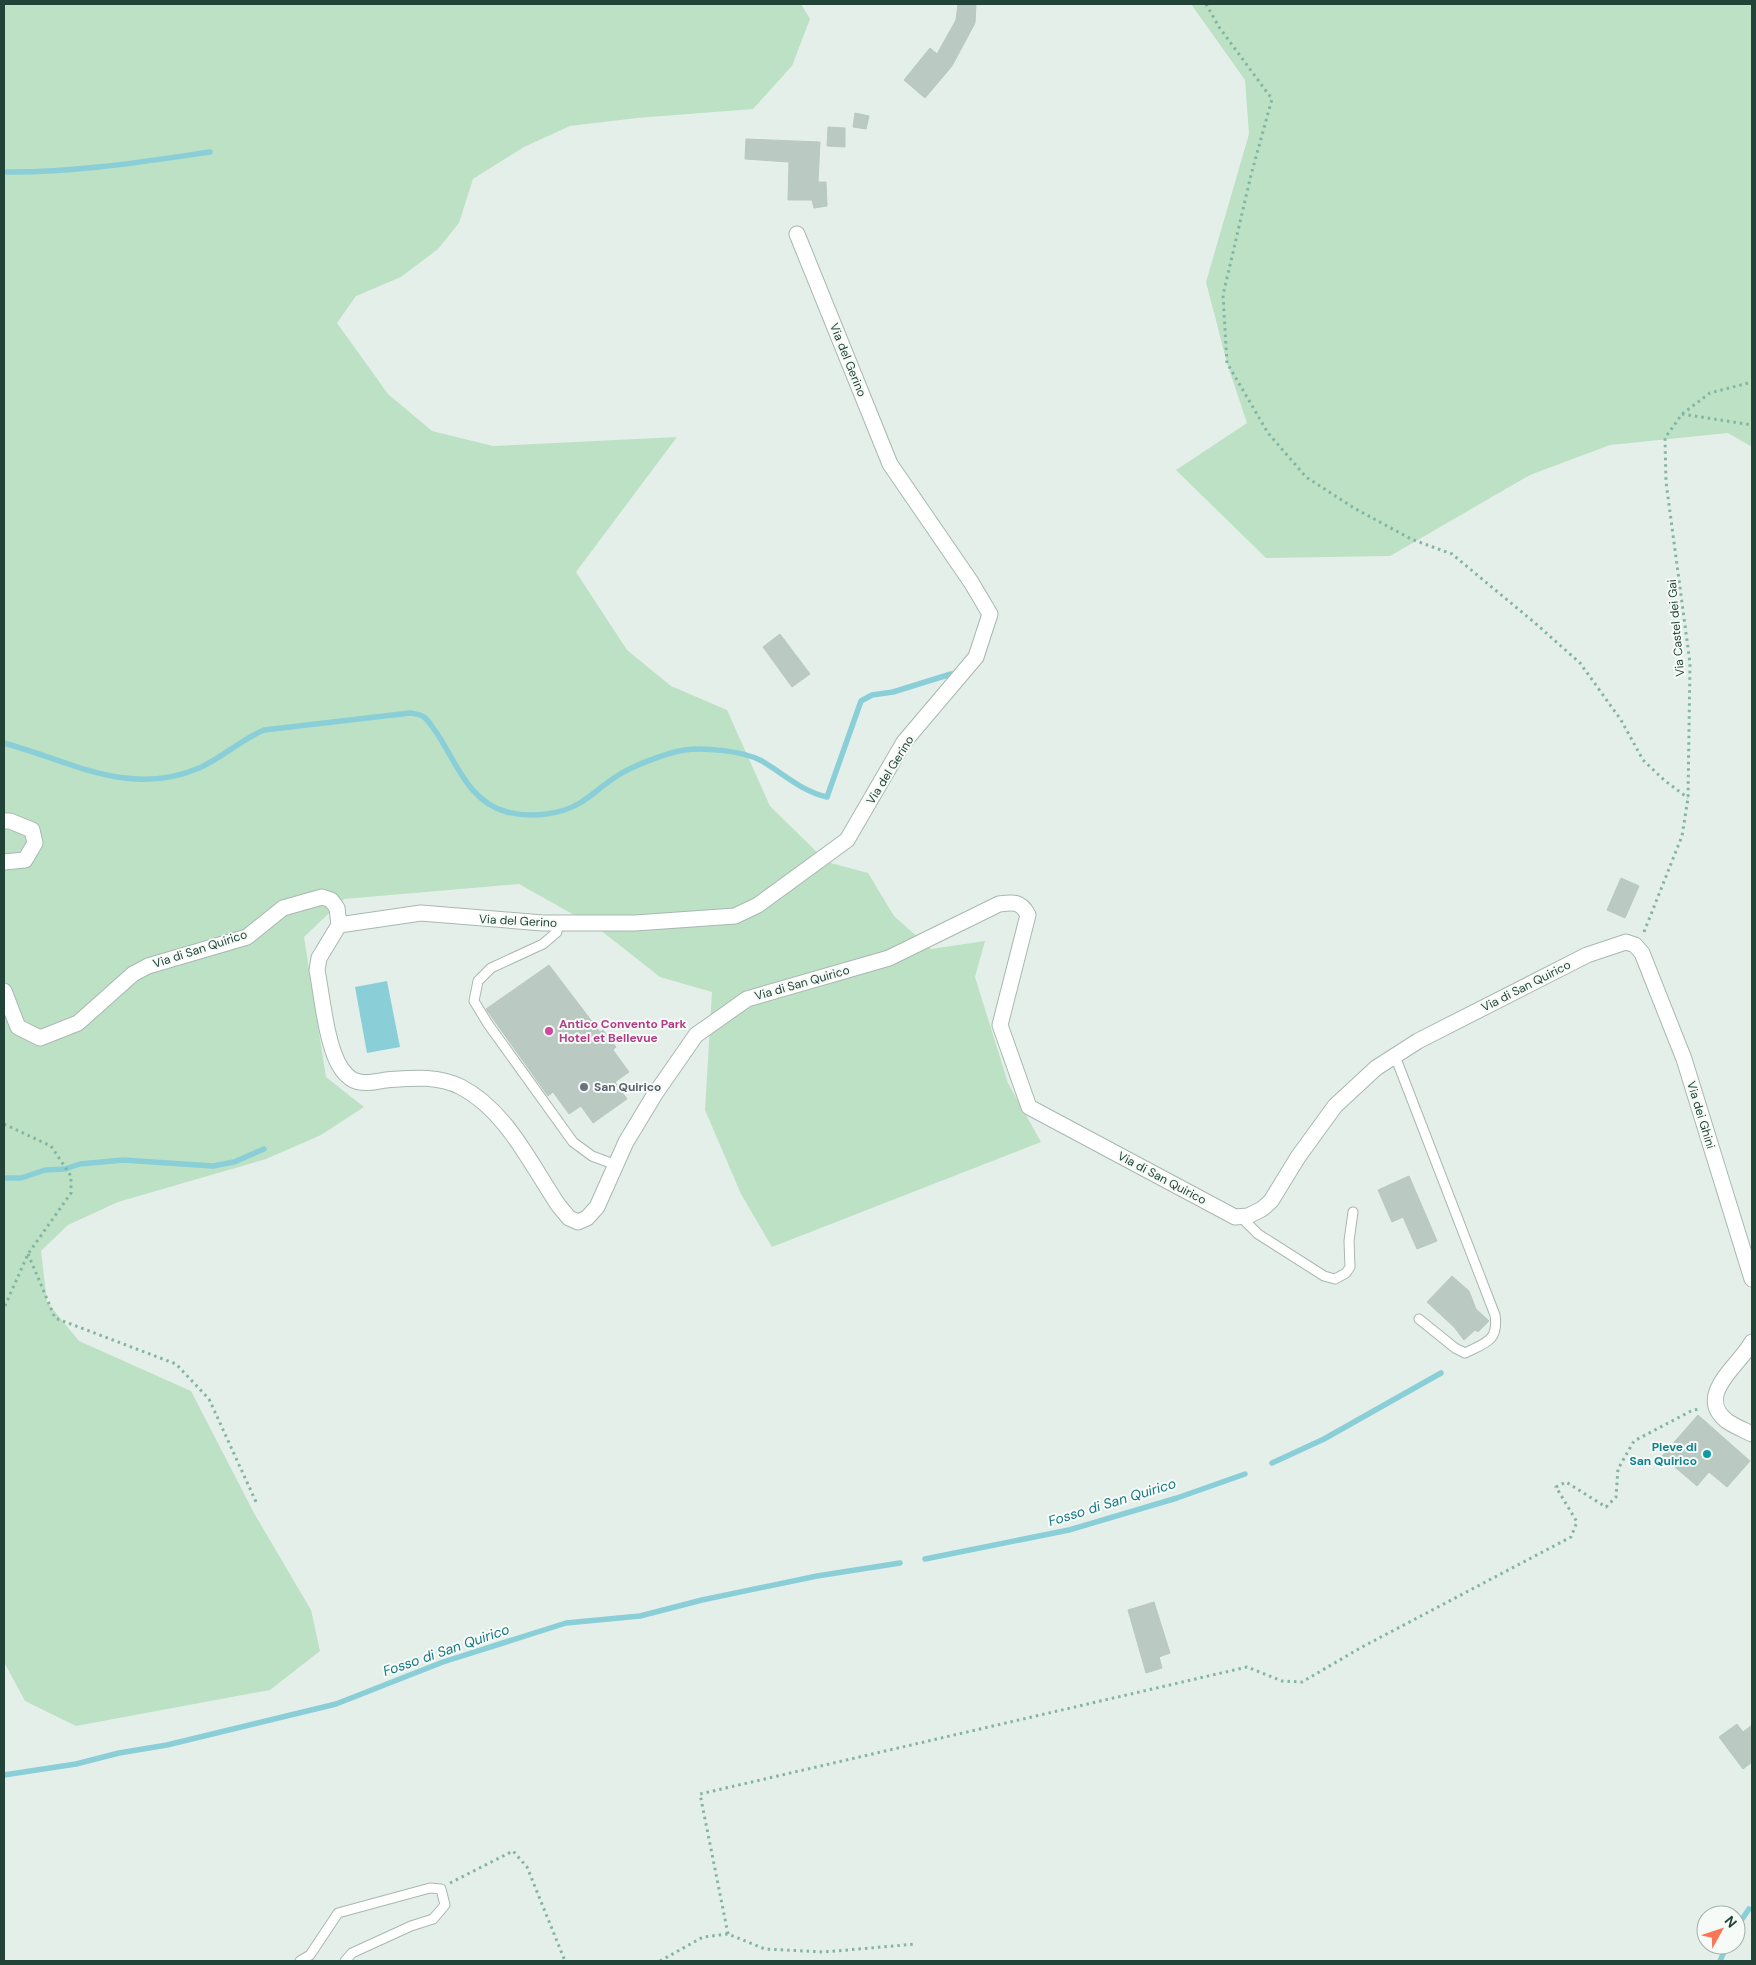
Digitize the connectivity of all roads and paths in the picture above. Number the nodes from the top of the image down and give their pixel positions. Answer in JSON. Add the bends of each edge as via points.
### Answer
{"nodes":[{"id":1,"x":1206,"y":4,"type":"edge"},
{"id":2,"x":797,"y":234,"type":"dead end"},
{"id":3,"x":1752,"y":382,"type":"edge"},
{"id":4,"x":1682,"y":414,"type":"junction"},
{"id":5,"x":1752,"y":425,"type":"edge"},
{"id":6,"x":1688,"y":798,"type":"junction"},
{"id":7,"x":4,"y":821,"type":"edge"},
{"id":8,"x":4,"y":862,"type":"edge"},
{"id":9,"x":558,"y":923,"type":"junction"},
{"id":10,"x":339,"y":926,"type":"junction"},
{"id":11,"x":1638,"y":949,"type":"junction"},
{"id":12,"x":4,"y":990,"type":"edge"},
{"id":13,"x":1396,"y":1056,"type":"junction"},
{"id":14,"x":4,"y":1124,"type":"edge"},
{"id":15,"x":616,"y":1165,"type":"junction"},
{"id":16,"x":1353,"y":1212,"type":"dead end"},
{"id":17,"x":1240,"y":1216,"type":"junction"},
{"id":18,"x":28,"y":1254,"type":"junction"},
{"id":19,"x":1752,"y":1280,"type":"edge"},
{"id":20,"x":4,"y":1308,"type":"edge"},
{"id":21,"x":1419,"y":1319,"type":"dead end"},
{"id":22,"x":1752,"y":1342,"type":"edge"},
{"id":23,"x":1717,"y":1408,"type":"junction"},
{"id":24,"x":1727,"y":1421,"type":"junction"},
{"id":25,"x":1752,"y":1434,"type":"edge"},
{"id":26,"x":1752,"y":1442,"type":"edge"},
{"id":27,"x":257,"y":1504,"type":"dead end"},
{"id":28,"x":441,"y":1889,"type":"junction"},
{"id":29,"x":728,"y":1934,"type":"junction"},
{"id":30,"x":916,"y":1944,"type":"dead end"},
{"id":31,"x":300,"y":1961,"type":"edge"},
{"id":32,"x":345,"y":1961,"type":"edge"},
{"id":33,"x":565,"y":1961,"type":"edge"},
{"id":34,"x":660,"y":1961,"type":"edge"}],
"edges":[{"from":1,"to":6,"type":"path","via":[[1272,99],[1223,295],[1227,362],[1268,433],[1306,477],[1354,508],[1412,539],[1452,554],[1535,623],[1580,663],[1621,720],[1643,760]]},
{"from":2,"to":9,"type":"street","name":"Via del Gerino","via":[[890,464],[990,614],[976,656],[904,742],[847,840],[758,906],[735,916],[635,923]]},
{"from":3,"to":4,"type":"path","name":"Via Castel dei Gai","via":[[1710,393]]},
{"from":4,"to":5,"type":"path"},
{"from":4,"to":6,"type":"path","name":"Via Castel dei Gai","via":[[1665,438],[1666,482],[1690,663]]},
{"from":6,"to":11,"type":"path","name":"Via Castel dei Gai","via":[[1682,836]]},
{"from":7,"to":8,"type":"street","via":[[32,830],[35,843],[25,860]]},
{"from":9,"to":10,"type":"street","name":"Via del Gerino","via":[[421,913]]},
{"from":9,"to":15,"type":"lane","via":[[557,932],[543,944],[491,968],[478,982],[474,1001],[573,1142],[592,1156]]},
{"from":10,"to":12,"type":"street","name":"Via di San Quirico","via":[[337,908],[331,900],[322,897],[283,908],[246,937],[148,966],[133,974],[78,1023],[40,1038],[18,1027]]},
{"from":10,"to":15,"type":"street","name":"Via di San Quirico","via":[[319,958],[317,970],[333,1048],[338,1063],[350,1079],[359,1082],[444,1080],[480,1098],[508,1130],[559,1206],[569,1218],[578,1222],[588,1218],[597,1207]]},
{"from":11,"to":13,"type":"street","name":"Via di San Quirico","via":[[1626,942],[1587,955]]},
{"from":11,"to":19,"type":"street","name":"Via dei Ghini","via":[[1684,1059]]},
{"from":13,"to":17,"type":"street","name":"Via di San Quirico","via":[[1376,1068],[1335,1106],[1271,1201],[1262,1210]]},
{"from":13,"to":21,"type":"lane","via":[[1492,1306],[1497,1327],[1488,1342],[1465,1353]]},
{"from":14,"to":18,"type":"path","via":[[51,1146],[71,1176],[71,1193]]},
{"from":15,"to":17,"type":"street","name":"Via di San Quirico","via":[[655,1094],[696,1035],[747,999],[889,958],[999,904],[1014,902],[1023,906],[1028,915],[1000,1025],[1029,1107],[1235,1217]]},
{"from":16,"to":17,"type":"lane","via":[[1350,1267],[1335,1279],[1324,1276],[1258,1234]]},
{"from":18,"to":20,"type":"path"},
{"from":18,"to":27,"type":"path","via":[[55,1318],[176,1364],[209,1399]]},
{"from":22,"to":23,"type":"street","via":[[1747,1353],[1719,1385],[1715,1397]]},
{"from":23,"to":24,"type":"street"},
{"from":23,"to":29,"type":"path","via":[[1693,1410],[1634,1441],[1618,1469],[1616,1497],[1606,1507],[1566,1482],[1556,1487],[1577,1522],[1571,1537],[1362,1646],[1302,1682],[1282,1681],[1247,1667],[700,1794]]},
{"from":24,"to":25,"type":"street"},
{"from":24,"to":26,"type":"street"},
{"from":28,"to":31,"type":"lane","via":[[430,1888],[338,1913],[310,1955]]},
{"from":28,"to":32,"type":"lane","via":[[445,1905],[433,1918],[352,1953]]},
{"from":28,"to":33,"type":"path","via":[[514,1851],[527,1867]]},
{"from":29,"to":30,"type":"path","via":[[765,1949],[824,1952]]},
{"from":29,"to":34,"type":"path","via":[[703,1937]]}]}
